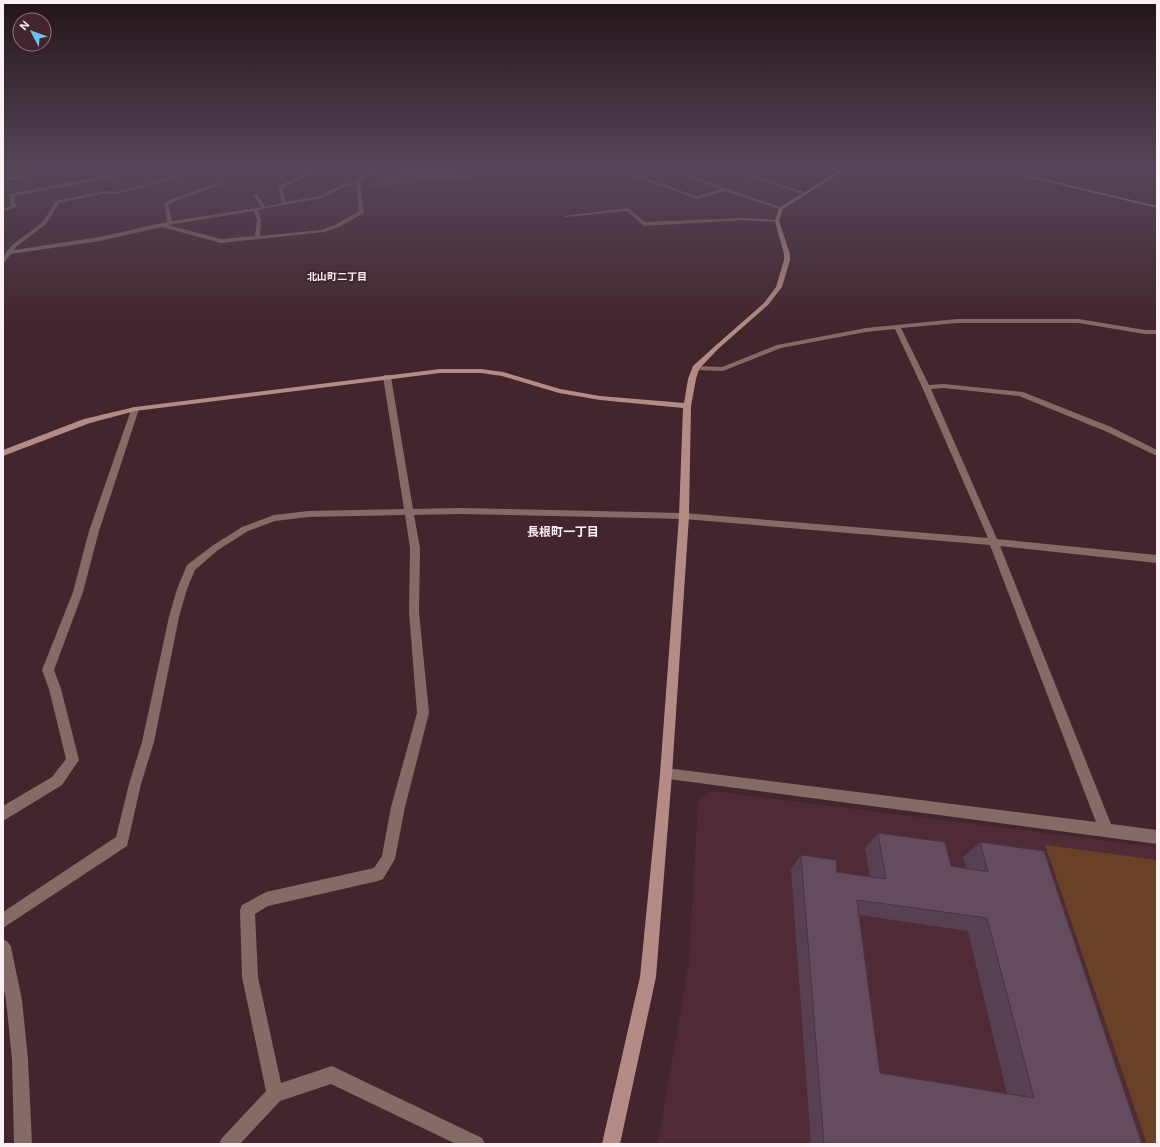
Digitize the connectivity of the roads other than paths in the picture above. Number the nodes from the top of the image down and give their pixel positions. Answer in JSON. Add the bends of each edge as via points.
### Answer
{"nodes":[{"id":1,"x":44,"y":223,"type":"edge"},
{"id":2,"x":178,"y":223,"type":"edge"},
{"id":3,"x":259,"y":223,"type":"edge"},
{"id":4,"x":342,"y":223,"type":"edge"},
{"id":5,"x":642,"y":223,"type":"edge"},
{"id":6,"x":673,"y":223,"type":"edge"},
{"id":7,"x":777,"y":223,"type":"edge"},
{"id":8,"x":170,"y":224,"type":"joint"},
{"id":9,"x":162,"y":225,"type":"junction"},
{"id":10,"x":257,"y":237,"type":"junction"},
{"id":11,"x":8,"y":253,"type":"junction"},
{"id":12,"x":3,"y":262,"type":"edge"},
{"id":13,"x":897,"y":326,"type":"junction"},
{"id":14,"x":1157,"y":332,"type":"edge"},
{"id":15,"x":696,"y":368,"type":"junction"},
{"id":16,"x":387,"y":378,"type":"junction"},
{"id":17,"x":926,"y":387,"type":"junction"},
{"id":18,"x":687,"y":406,"type":"junction"},
{"id":19,"x":135,"y":409,"type":"junction"},
{"id":20,"x":3,"y":453,"type":"edge"},
{"id":21,"x":1157,"y":453,"type":"edge"},
{"id":22,"x":410,"y":512,"type":"junction"},
{"id":23,"x":684,"y":516,"type":"junction"},
{"id":24,"x":994,"y":542,"type":"junction"},
{"id":25,"x":1157,"y":559,"type":"edge"},
{"id":26,"x":666,"y":774,"type":"junction"},
{"id":27,"x":3,"y":814,"type":"edge"},
{"id":28,"x":1106,"y":830,"type":"junction"},
{"id":29,"x":1157,"y":837,"type":"edge"},
{"id":30,"x":3,"y":920,"type":"edge"},
{"id":31,"x":3,"y":947,"type":"edge"},
{"id":32,"x":275,"y":1094,"type":"junction"},
{"id":33,"x":23,"y":1144,"type":"edge"},
{"id":34,"x":228,"y":1144,"type":"edge"},
{"id":35,"x":476,"y":1144,"type":"edge"},
{"id":36,"x":611,"y":1144,"type":"edge"}],
"edges":[{"from":1,"to":11,"type":"street"},
{"from":2,"to":8,"type":"street"},
{"from":3,"to":10,"type":"street"},
{"from":4,"to":10,"type":"street","via":[[314,232]]},
{"from":5,"to":6,"type":"street"},
{"from":7,"to":15,"type":"street","via":[[787,254],[779,287],[766,304]]},
{"from":8,"to":9,"type":"street"},
{"from":9,"to":10,"type":"street","via":[[222,241]]},
{"from":9,"to":11,"type":"street","via":[[100,239]]},
{"from":11,"to":12,"type":"street"},
{"from":13,"to":14,"type":"street","via":[[957,321],[1079,321]]},
{"from":13,"to":15,"type":"street","via":[[779,346],[723,369]]},
{"from":13,"to":17,"type":"street"},
{"from":15,"to":18,"type":"street"},
{"from":16,"to":18,"type":"street","via":[[440,372],[482,371],[503,374],[559,392]]},
{"from":16,"to":19,"type":"street"},
{"from":16,"to":22,"type":"street"},
{"from":17,"to":21,"type":"street","via":[[944,386],[1020,394],[1108,429]]},
{"from":17,"to":24,"type":"street"},
{"from":18,"to":23,"type":"street"},
{"from":19,"to":20,"type":"street","via":[[87,421]]},
{"from":19,"to":27,"type":"street","via":[[94,531],[78,592],[48,670],[73,760],[57,781]]},
{"from":22,"to":23,"type":"street"},
{"from":22,"to":30,"type":"street","via":[[308,514],[274,518],[245,529],[215,548],[191,568],[174,617],[148,742],[122,841]]},
{"from":22,"to":32,"type":"street","via":[[415,548],[414,612],[423,713],[398,807],[388,859],[378,874],[266,899],[246,910],[250,977]]},
{"from":23,"to":24,"type":"street"},
{"from":23,"to":26,"type":"street"},
{"from":24,"to":25,"type":"street"},
{"from":24,"to":28,"type":"street"},
{"from":26,"to":28,"type":"street"},
{"from":26,"to":36,"type":"street","via":[[648,977]]},
{"from":28,"to":29,"type":"street"},
{"from":31,"to":33,"type":"street","via":[[14,1000],[20,1059]]},
{"from":32,"to":34,"type":"street"},
{"from":32,"to":35,"type":"street","via":[[332,1075]]}]}
